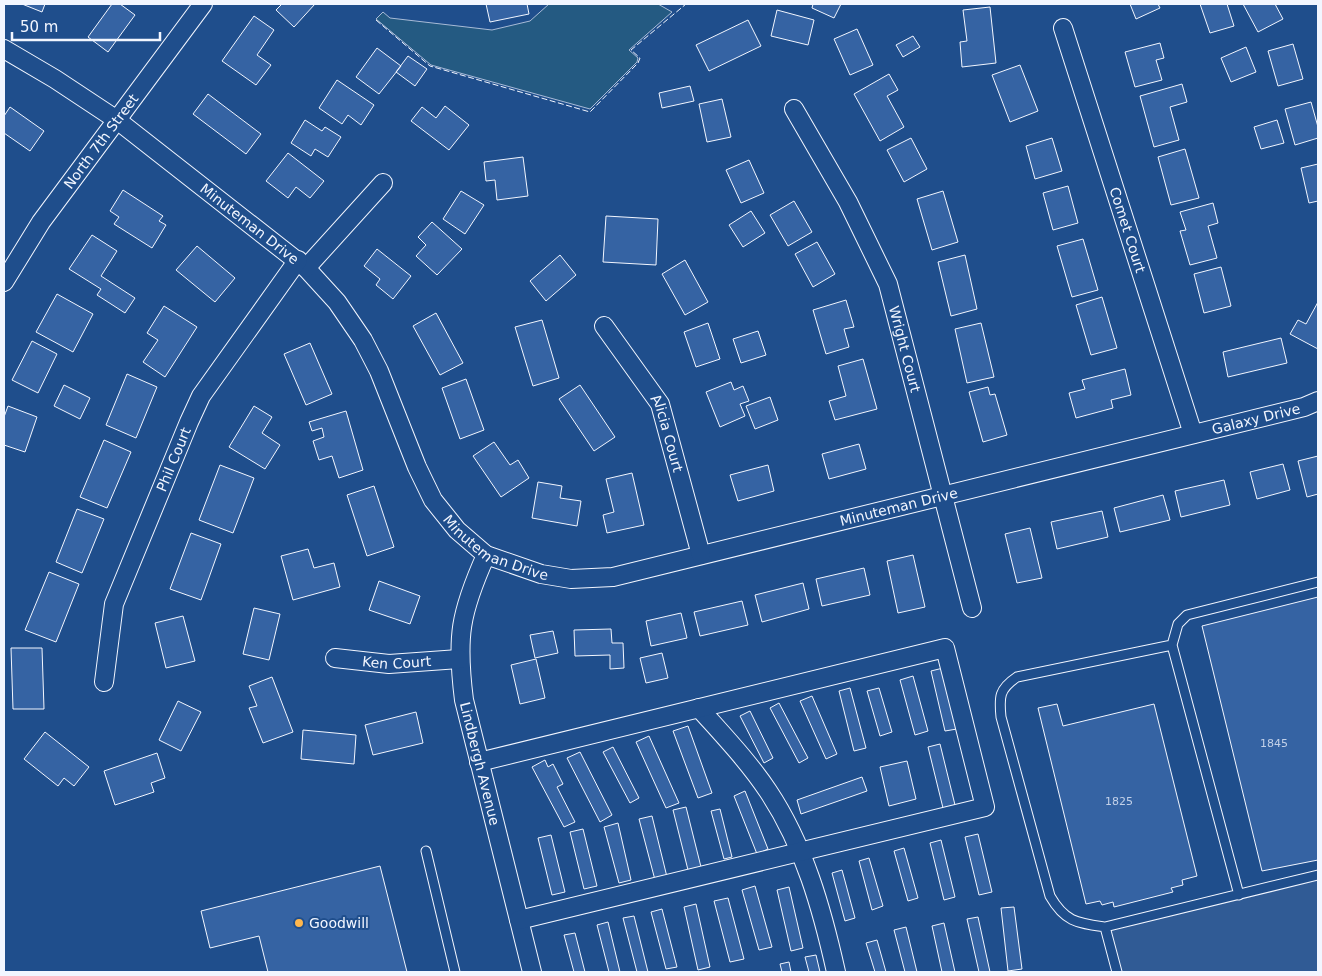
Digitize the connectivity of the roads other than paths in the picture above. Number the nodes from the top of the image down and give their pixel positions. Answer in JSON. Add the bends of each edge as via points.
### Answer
{"nodes":[{"id":1,"x":203,"y":4,"type":"edge"},
{"id":2,"x":1063,"y":28,"type":"dead end"},
{"id":3,"x":4,"y":49,"type":"edge"},
{"id":4,"x":794,"y":109,"type":"dead end"},
{"id":5,"x":117,"y":120,"type":"junction"},
{"id":6,"x":383,"y":183,"type":"dead end"},
{"id":7,"x":302,"y":264,"type":"junction"},
{"id":8,"x":4,"y":282,"type":"edge"},
{"id":9,"x":604,"y":326,"type":"dead end"},
{"id":10,"x":1318,"y":401,"type":"edge"},
{"id":11,"x":1193,"y":434,"type":"junction"},
{"id":12,"x":944,"y":497,"type":"junction"},
{"id":13,"x":486,"y":555,"type":"junction"},
{"id":14,"x":701,"y":555,"type":"junction"},
{"id":15,"x":1318,"y":582,"type":"edge"},
{"id":16,"x":972,"y":608,"type":"dead end"},
{"id":17,"x":1172,"y":645,"type":"junction"},
{"id":18,"x":335,"y":658,"type":"dead end"},
{"id":19,"x":459,"y":659,"type":"junction"},
{"id":20,"x":104,"y":682,"type":"dead end"},
{"id":21,"x":699,"y":708,"type":"junction"},
{"id":22,"x":479,"y":762,"type":"junction"},
{"id":23,"x":426,"y":851,"type":"dead end"},
{"id":24,"x":801,"y":852,"type":"junction"},
{"id":25,"x":1318,"y":876,"type":"edge"},
{"id":26,"x":1239,"y":894,"type":"junction"},
{"id":27,"x":519,"y":920,"type":"junction"},
{"id":28,"x":1105,"y":927,"type":"junction"},
{"id":29,"x":455,"y":972,"type":"edge"},
{"id":30,"x":529,"y":972,"type":"edge"},
{"id":31,"x":836,"y":972,"type":"edge"},
{"id":32,"x":1117,"y":972,"type":"edge"}],
"edges":[{"from":1,"to":5,"type":"street","name":"North 7th Street"},
{"from":2,"to":11,"type":"street","name":"Comet Court"},
{"from":3,"to":5,"type":"street","name":"Minuteman Drive"},
{"from":4,"to":12,"type":"street","name":"Wright Court","via":[[848,202],[888,284]]},
{"from":5,"to":7,"type":"street","name":"Minuteman Drive"},
{"from":5,"to":8,"type":"street","name":"North 7th Street","via":[[42,222]]},
{"from":6,"to":7,"type":"street","name":"Phil Court"},
{"from":7,"to":13,"type":"street","name":"Minuteman Drive","via":[[337,302],[363,340],[433,500],[457,530]]},
{"from":7,"to":20,"type":"street","name":"Phil Court","via":[[201,396],[114,604]]},
{"from":9,"to":14,"type":"street","name":"Alicia Court","via":[[660,404]]},
{"from":10,"to":11,"type":"street","name":"Galaxy Drive"},
{"from":11,"to":12,"type":"street","name":"Minuteman Drive"},
{"from":12,"to":14,"type":"street","name":"Minuteman Drive"},
{"from":12,"to":16,"type":"street","name":"Wright Court"},
{"from":13,"to":14,"type":"street","name":"Minuteman Drive","via":[[540,574],[571,579],[613,577]]},
{"from":13,"to":19,"type":"street","name":"Lindbergh Avenue","via":[[470,589],[462,618]]},
{"from":15,"to":17,"type":"lane","via":[[1187,615],[1178,624]]},
{"from":17,"to":26,"type":"lane"},
{"from":17,"to":28,"type":"lane","via":[[1017,677],[1005,685],[999,698],[1001,717],[1050,896],[1058,911],[1076,923]]},
{"from":18,"to":19,"type":"street","name":"Ken Court","via":[[389,664]]},
{"from":19,"to":22,"type":"street","name":"Lindbergh Avenue","via":[[464,700]]},
{"from":21,"to":22,"type":"street"},
{"from":21,"to":24,"type":"street","via":[[768,790]]},
{"from":21,"to":24,"type":"street","via":[[945,648],[985,807]]},
{"from":22,"to":27,"type":"street","name":"Lindbergh Avenue"},
{"from":23,"to":29,"type":"lane"},
{"from":24,"to":27,"type":"street"},
{"from":24,"to":31,"type":"street","via":[[828,934]]},
{"from":25,"to":26,"type":"lane"},
{"from":26,"to":28,"type":"lane"},
{"from":27,"to":30,"type":"street","name":"Lindbergh Avenue"},
{"from":28,"to":32,"type":"lane"}]}
